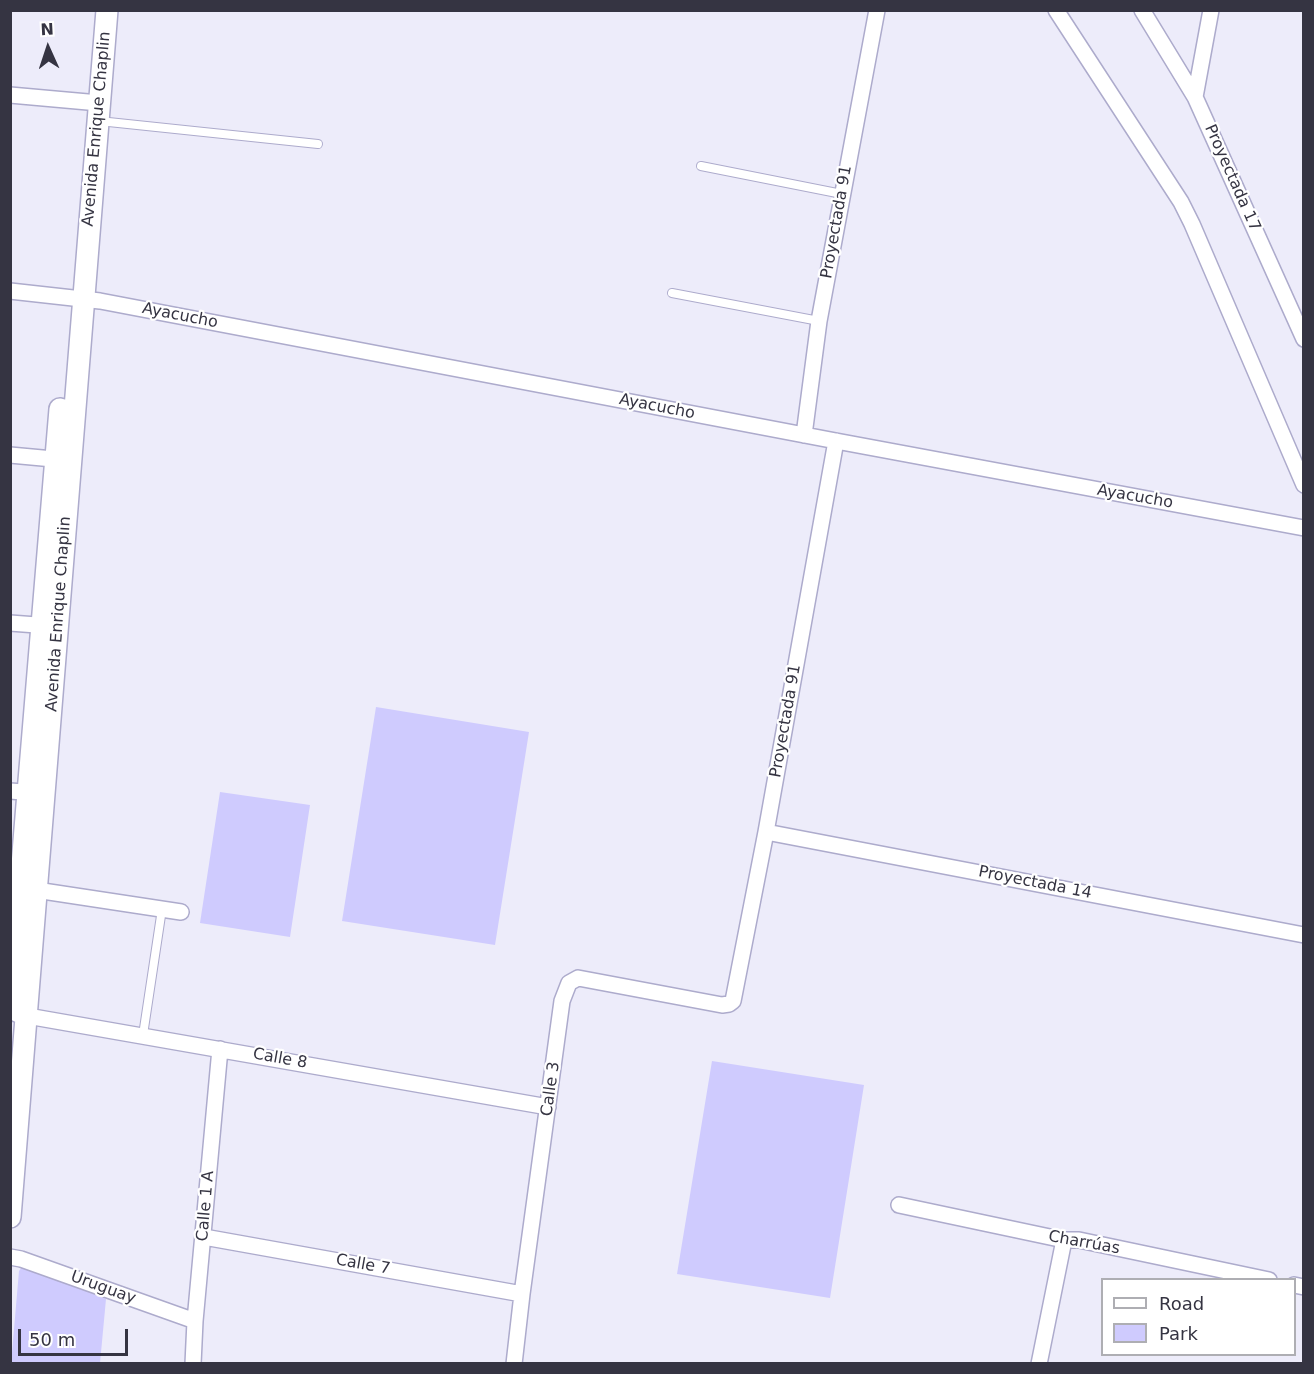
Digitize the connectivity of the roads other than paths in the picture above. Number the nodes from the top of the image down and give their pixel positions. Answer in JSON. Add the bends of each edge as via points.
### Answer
{"nodes":[{"id":1,"x":92,"y":10,"type":"edge"},
{"id":2,"x":107,"y":10,"type":"edge"},
{"id":3,"x":877,"y":10,"type":"edge"},
{"id":4,"x":1056,"y":10,"type":"edge"},
{"id":5,"x":1142,"y":10,"type":"edge"},
{"id":6,"x":1211,"y":10,"type":"edge"},
{"id":7,"x":10,"y":95,"type":"edge"},
{"id":8,"x":1195,"y":97,"type":"junction"},
{"id":9,"x":94,"y":108,"type":"junction"},
{"id":10,"x":318,"y":144,"type":"dead end"},
{"id":11,"x":701,"y":166,"type":"dead end"},
{"id":12,"x":842,"y":194,"type":"junction"},
{"id":13,"x":10,"y":291,"type":"edge"},
{"id":14,"x":672,"y":293,"type":"dead end"},
{"id":15,"x":76,"y":297,"type":"junction"},
{"id":16,"x":819,"y":321,"type":"junction"},
{"id":17,"x":1304,"y":339,"type":"edge"},
{"id":18,"x":804,"y":435,"type":"junction"},
{"id":19,"x":836,"y":441,"type":"junction"},
{"id":20,"x":10,"y":455,"type":"edge"},
{"id":21,"x":63,"y":460,"type":"junction"},
{"id":22,"x":1304,"y":485,"type":"edge"},
{"id":23,"x":1304,"y":528,"type":"edge"},
{"id":24,"x":10,"y":623,"type":"edge"},
{"id":25,"x":51,"y":626,"type":"junction"},
{"id":26,"x":28,"y":792,"type":"edge"},
{"id":27,"x":766,"y":832,"type":"junction"},
{"id":28,"x":36,"y":890,"type":"junction"},
{"id":29,"x":162,"y":909,"type":"junction"},
{"id":30,"x":181,"y":912,"type":"dead end"},
{"id":31,"x":20,"y":930,"type":"edge"},
{"id":32,"x":1304,"y":935,"type":"edge"},
{"id":33,"x":733,"y":1001,"type":"joint"},
{"id":34,"x":16,"y":1013,"type":"edge"},
{"id":35,"x":143,"y":1035,"type":"junction"},
{"id":36,"x":220,"y":1049,"type":"junction"},
{"id":37,"x":15,"y":1092,"type":"edge"},
{"id":38,"x":548,"y":1107,"type":"junction"},
{"id":39,"x":898,"y":1204,"type":"dead end"},
{"id":40,"x":10,"y":1217,"type":"edge"},
{"id":41,"x":204,"y":1237,"type":"junction"},
{"id":42,"x":1064,"y":1240,"type":"junction"},
{"id":43,"x":10,"y":1257,"type":"edge"},
{"id":44,"x":1260,"y":1278,"type":"edge"},
{"id":45,"x":522,"y":1294,"type":"junction"},
{"id":46,"x":195,"y":1321,"type":"junction"},
{"id":47,"x":193,"y":1364,"type":"edge"},
{"id":48,"x":514,"y":1364,"type":"edge"},
{"id":49,"x":1039,"y":1364,"type":"edge"}],
"edges":[{"from":1,"to":9,"type":"street","name":"Avenida Enrique Chaplin"},
{"from":2,"to":9,"type":"street","name":"Avenida Enrique Chaplin"},
{"from":3,"to":12,"type":"street","name":"Proyectada 91"},
{"from":4,"to":22,"type":"street","via":[[1181,202]]},
{"from":5,"to":8,"type":"street","name":"Proyectada 17"},
{"from":6,"to":8,"type":"street"},
{"from":7,"to":9,"type":"street"},
{"from":8,"to":17,"type":"street","name":"Proyectada 17"},
{"from":9,"to":10,"type":"lane"},
{"from":9,"to":15,"type":"street","name":"Avenida Enrique Chaplin"},
{"from":11,"to":12,"type":"lane"},
{"from":12,"to":16,"type":"street","name":"Proyectada 91"},
{"from":13,"to":15,"type":"street","name":"Ayacucho"},
{"from":14,"to":16,"type":"lane"},
{"from":15,"to":18,"type":"street","name":"Ayacucho"},
{"from":15,"to":21,"type":"street","name":"Avenida Enrique Chaplin"},
{"from":16,"to":18,"type":"street","name":"Proyectada 91"},
{"from":18,"to":19,"type":"street","name":"Ayacucho"},
{"from":19,"to":23,"type":"street","name":"Ayacucho"},
{"from":19,"to":27,"type":"street","name":"Proyectada 91"},
{"from":20,"to":21,"type":"street"},
{"from":21,"to":25,"type":"street","name":"Avenida Enrique Chaplin"},
{"from":24,"to":25,"type":"street"},
{"from":25,"to":26,"type":"street","name":"Avenida Enrique Chaplin"},
{"from":26,"to":28,"type":"street","name":"Avenida Enrique Chaplin"},
{"from":26,"to":31,"type":"street","name":"Avenida Enrique Chaplin"},
{"from":27,"to":32,"type":"street","name":"Proyectada 14"},
{"from":27,"to":33,"type":"street","name":"Proyectada 91"},
{"from":28,"to":29,"type":"street"},
{"from":28,"to":31,"type":"street","name":"Avenida Enrique Chaplin"},
{"from":29,"to":30,"type":"street"},
{"from":29,"to":35,"type":"lane"},
{"from":31,"to":34,"type":"street","name":"Avenida Enrique Chaplin"},
{"from":33,"to":38,"type":"street","name":"Calle 3","via":[[722,1005],[578,978],[569,983],[562,1001]]},
{"from":34,"to":35,"type":"street","name":"Calle 8"},
{"from":34,"to":37,"type":"street","name":"Avenida Enrique Chaplin"},
{"from":35,"to":36,"type":"street","name":"Calle 8"},
{"from":36,"to":38,"type":"street","name":"Calle 8"},
{"from":36,"to":41,"type":"street","name":"Calle 1 A"},
{"from":37,"to":40,"type":"street","name":"Avenida Enrique Chaplin"},
{"from":38,"to":45,"type":"street","name":"Calle 3"},
{"from":39,"to":42,"type":"street","name":"Charrúas"},
{"from":41,"to":45,"type":"street","name":"Calle 7"},
{"from":41,"to":46,"type":"street","name":"Calle 1 A"},
{"from":42,"to":44,"type":"street","name":"Charrúas"},
{"from":42,"to":49,"type":"street"},
{"from":43,"to":46,"type":"street","name":"Uruguay"},
{"from":45,"to":48,"type":"street","name":"Calle 3"},
{"from":46,"to":47,"type":"street","name":"Calle 1 A"}]}
